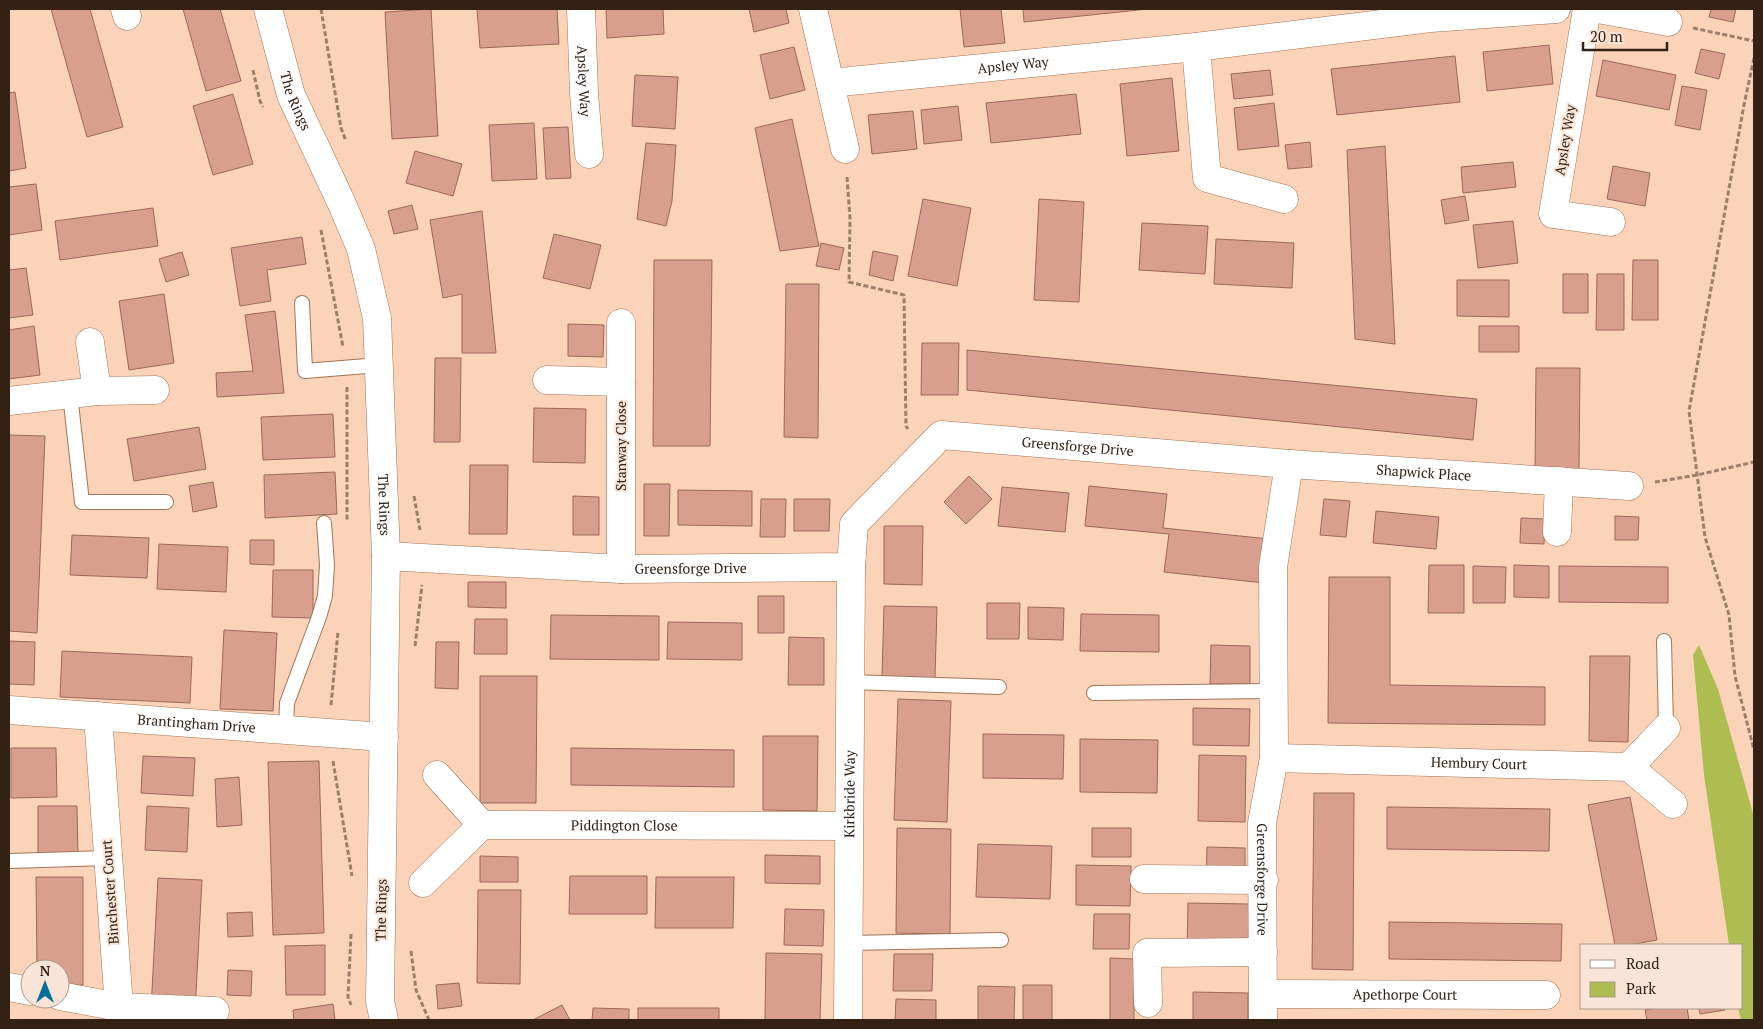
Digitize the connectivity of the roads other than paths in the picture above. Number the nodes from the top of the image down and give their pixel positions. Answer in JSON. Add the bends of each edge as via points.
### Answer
{"nodes":[{"id":1,"x":268,"y":9,"type":"edge"},
{"id":2,"x":582,"y":9,"type":"edge"},
{"id":3,"x":813,"y":9,"type":"edge"},
{"id":4,"x":1556,"y":9,"type":"edge"},
{"id":5,"x":1586,"y":9,"type":"edge"},
{"id":6,"x":1598,"y":9,"type":"edge"},
{"id":7,"x":1430,"y":13,"type":"edge"},
{"id":8,"x":1668,"y":22,"type":"road end"},
{"id":9,"x":1196,"y":47,"type":"junction"},
{"id":10,"x":830,"y":83,"type":"junction"},
{"id":11,"x":845,"y":149,"type":"road end"},
{"id":12,"x":589,"y":154,"type":"dead end"},
{"id":13,"x":1284,"y":199,"type":"dead end"},
{"id":14,"x":1611,"y":222,"type":"dead end"},
{"id":15,"x":302,"y":303,"type":"dead end"},
{"id":16,"x":621,"y":323,"type":"dead end"},
{"id":17,"x":90,"y":342,"type":"dead end"},
{"id":18,"x":379,"y":365,"type":"junction"},
{"id":19,"x":547,"y":380,"type":"dead end"},
{"id":20,"x":621,"y":382,"type":"junction"},
{"id":21,"x":155,"y":390,"type":"dead end"},
{"id":22,"x":97,"y":391,"type":"junction"},
{"id":23,"x":70,"y":394,"type":"junction"},
{"id":24,"x":9,"y":401,"type":"edge"},
{"id":25,"x":1288,"y":464,"type":"junction"},
{"id":26,"x":1558,"y":481,"type":"junction"},
{"id":27,"x":1629,"y":486,"type":"road end"},
{"id":28,"x":166,"y":502,"type":"dead end"},
{"id":29,"x":324,"y":523,"type":"dead end"},
{"id":30,"x":1557,"y":532,"type":"dead end"},
{"id":31,"x":386,"y":556,"type":"junction"},
{"id":32,"x":851,"y":567,"type":"junction"},
{"id":33,"x":622,"y":568,"type":"junction"},
{"id":34,"x":1664,"y":641,"type":"dead end"},
{"id":35,"x":850,"y":682,"type":"junction"},
{"id":36,"x":999,"y":687,"type":"dead end"},
{"id":37,"x":1274,"y":691,"type":"junction"},
{"id":38,"x":1094,"y":693,"type":"dead end"},
{"id":39,"x":9,"y":710,"type":"edge"},
{"id":40,"x":98,"y":716,"type":"junction"},
{"id":41,"x":1666,"y":728,"type":"joint"},
{"id":42,"x":286,"y":730,"type":"junction"},
{"id":43,"x":384,"y":737,"type":"junction"},
{"id":44,"x":1274,"y":758,"type":"junction"},
{"id":45,"x":1630,"y":766,"type":"junction"},
{"id":46,"x":437,"y":775,"type":"dead end"},
{"id":47,"x":1674,"y":804,"type":"dead end"},
{"id":48,"x":482,"y":826,"type":"junction"},
{"id":49,"x":849,"y":826,"type":"junction"},
{"id":50,"x":108,"y":858,"type":"junction"},
{"id":51,"x":9,"y":861,"type":"edge"},
{"id":52,"x":1144,"y":879,"type":"dead end"},
{"id":53,"x":1264,"y":880,"type":"junction"},
{"id":54,"x":423,"y":883,"type":"dead end"},
{"id":55,"x":1001,"y":940,"type":"dead end"},
{"id":56,"x":849,"y":943,"type":"junction"},
{"id":57,"x":1263,"y":952,"type":"junction"},
{"id":58,"x":1546,"y":995,"type":"dead end"},
{"id":59,"x":70,"y":998,"type":"edge"},
{"id":60,"x":1148,"y":1003,"type":"dead end"},
{"id":61,"x":1263,"y":1007,"type":"edge"},
{"id":62,"x":215,"y":1011,"type":"dead end"},
{"id":63,"x":134,"y":1012,"type":"edge"},
{"id":64,"x":384,"y":1020,"type":"edge"},
{"id":65,"x":848,"y":1020,"type":"edge"}],
"edges":[{"from":1,"to":18,"type":"street","name":"The Rings","via":[[291,95],[362,249],[377,318]]},
{"from":2,"to":12,"type":"street","name":"Apsley Way"},
{"from":3,"to":10,"type":"street"},
{"from":4,"to":7,"type":"street","name":"Apsley Way"},
{"from":5,"to":14,"type":"street","name":"Apsley Way","via":[[1553,214]]},
{"from":6,"to":8,"type":"street"},
{"from":7,"to":9,"type":"street","name":"Apsley Way"},
{"from":9,"to":10,"type":"street","name":"Apsley Way"},
{"from":9,"to":13,"type":"street","via":[[1207,178]]},
{"from":10,"to":11,"type":"street"},
{"from":15,"to":18,"type":"lane","via":[[305,370]]},
{"from":16,"to":20,"type":"street","name":"Stanway Close"},
{"from":17,"to":22,"type":"street"},
{"from":18,"to":31,"type":"street","name":"The Rings"},
{"from":19,"to":20,"type":"street"},
{"from":20,"to":33,"type":"street","name":"Stanway Close"},
{"from":21,"to":22,"type":"street"},
{"from":22,"to":23,"type":"street"},
{"from":23,"to":24,"type":"street"},
{"from":23,"to":28,"type":"lane","via":[[82,502]]},
{"from":25,"to":26,"type":"street","name":"Shapwick Place"},
{"from":25,"to":32,"type":"street","name":"Greensforge Drive","via":[[941,434],[854,524]]},
{"from":25,"to":37,"type":"street","name":"Greensforge Drive","via":[[1273,567]]},
{"from":26,"to":27,"type":"street","name":"Shapwick Place"},
{"from":26,"to":30,"type":"street"},
{"from":29,"to":42,"type":"lane","via":[[327,565],[324,596],[287,703]]},
{"from":31,"to":33,"type":"street","name":"Greensforge Drive"},
{"from":31,"to":43,"type":"street","name":"The Rings"},
{"from":32,"to":33,"type":"street","name":"Greensforge Drive"},
{"from":32,"to":35,"type":"street","name":"Kirkbride Way"},
{"from":34,"to":41,"type":"lane"},
{"from":35,"to":36,"type":"lane"},
{"from":35,"to":49,"type":"street","name":"Kirkbride Way"},
{"from":37,"to":38,"type":"lane"},
{"from":37,"to":44,"type":"street","name":"Greensforge Drive"},
{"from":39,"to":40,"type":"street","name":"Brantingham Drive"},
{"from":40,"to":42,"type":"street","name":"Brantingham Drive"},
{"from":40,"to":50,"type":"street","name":"Binchester Court"},
{"from":41,"to":45,"type":"street"},
{"from":42,"to":43,"type":"street","name":"Brantingham Drive"},
{"from":43,"to":64,"type":"street","name":"The Rings","via":[[380,1001]]},
{"from":44,"to":45,"type":"street","name":"Hembury Court"},
{"from":44,"to":53,"type":"street","name":"Greensforge Drive","via":[[1262,823]]},
{"from":45,"to":47,"type":"street"},
{"from":46,"to":48,"type":"street"},
{"from":48,"to":49,"type":"street","name":"Piddington Close"},
{"from":48,"to":54,"type":"street"},
{"from":49,"to":56,"type":"street","name":"Kirkbride Way"},
{"from":50,"to":51,"type":"lane"},
{"from":50,"to":63,"type":"street","name":"Binchester Court"},
{"from":52,"to":53,"type":"street"},
{"from":53,"to":57,"type":"street","name":"Greensforge Drive"},
{"from":55,"to":56,"type":"lane"},
{"from":56,"to":65,"type":"street","name":"Kirkbride Way"},
{"from":57,"to":60,"type":"street","via":[[1148,953]]},
{"from":57,"to":61,"type":"street","name":"Greensforge Drive"},
{"from":58,"to":61,"type":"street","name":"Apethorpe Court"},
{"from":59,"to":63,"type":"street"},
{"from":62,"to":63,"type":"street"}]}
